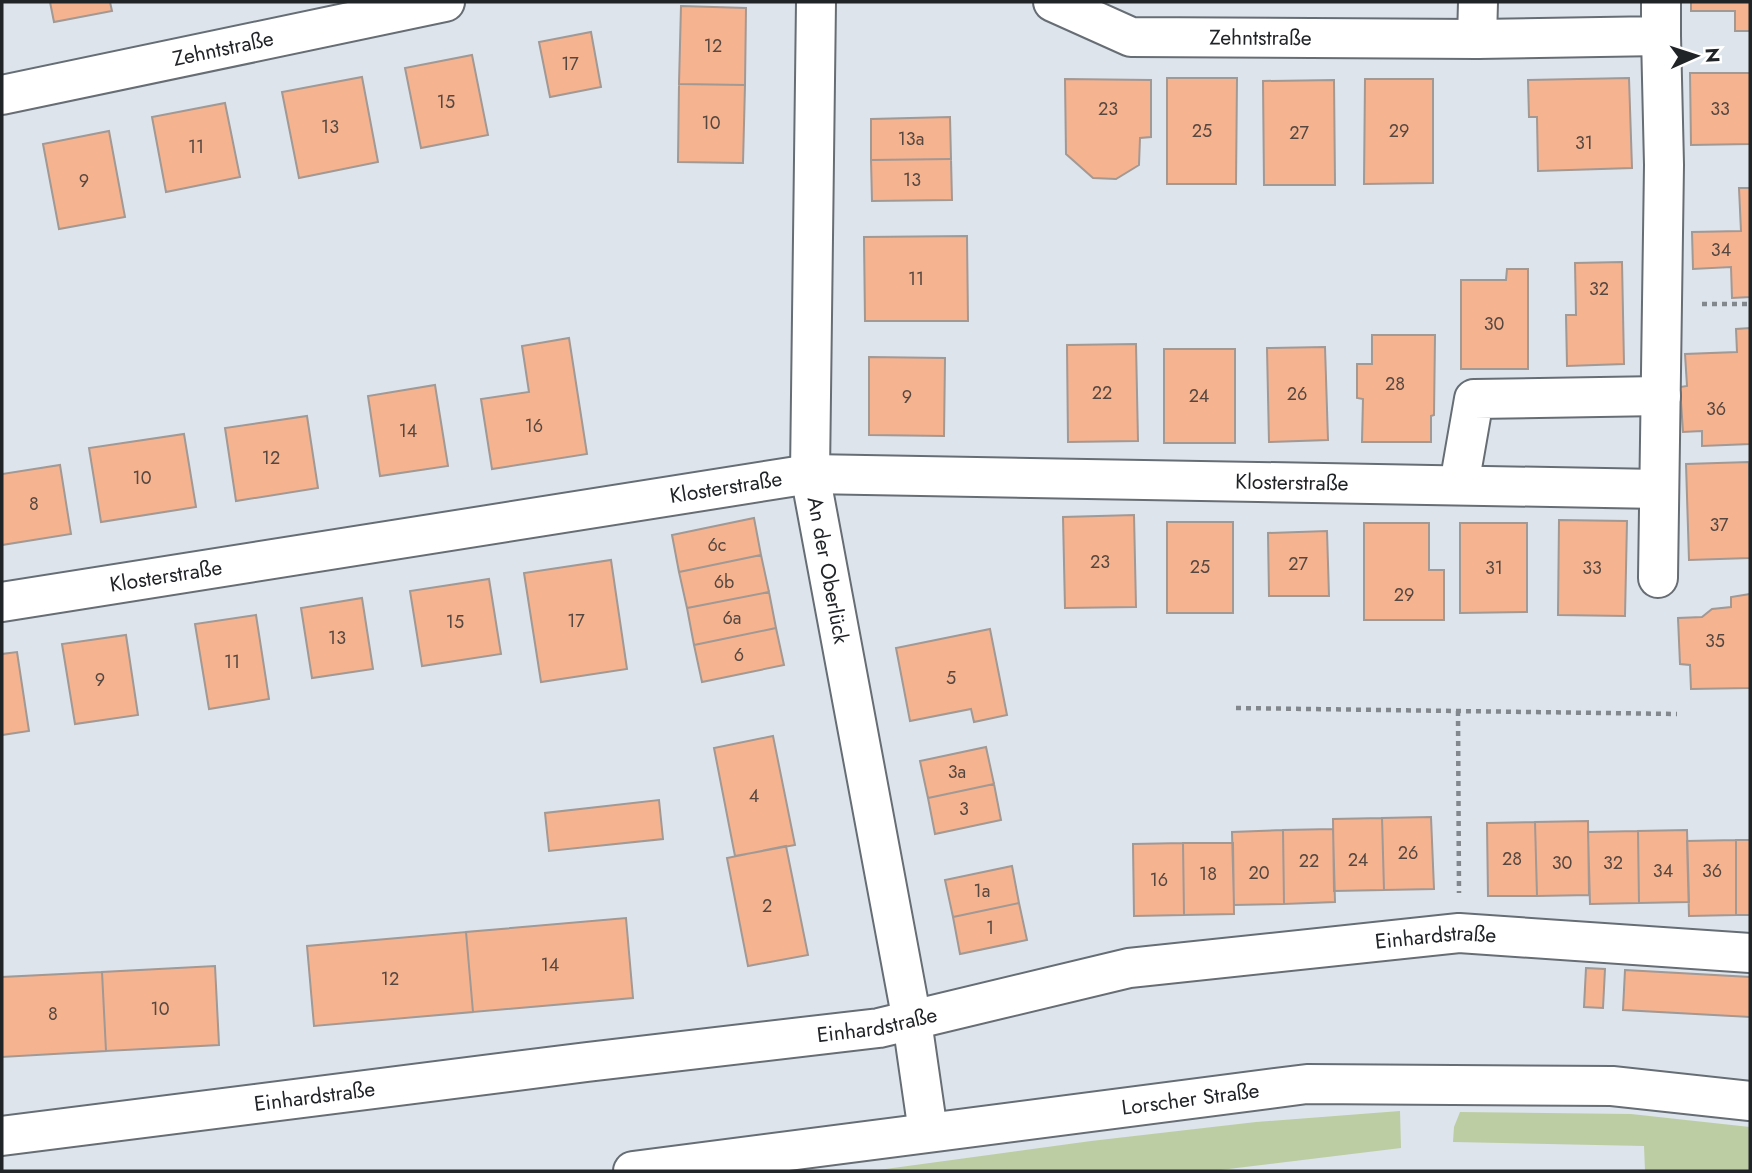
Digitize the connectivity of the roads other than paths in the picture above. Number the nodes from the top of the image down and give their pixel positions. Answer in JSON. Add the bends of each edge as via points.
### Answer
{"nodes":[{"id":1,"x":445,"y":2,"type":"edge"},
{"id":2,"x":816,"y":2,"type":"edge"},
{"id":3,"x":1053,"y":2,"type":"edge"},
{"id":4,"x":1661,"y":19,"type":"edge"},
{"id":5,"x":1478,"y":20,"type":"edge"},
{"id":6,"x":2,"y":95,"type":"edge"},
{"id":7,"x":1661,"y":396,"type":"junction"},
{"id":8,"x":810,"y":474,"type":"junction"},
{"id":9,"x":1459,"y":485,"type":"junction"},
{"id":10,"x":1659,"y":489,"type":"junction"},
{"id":11,"x":1658,"y":578,"type":"dead end"},
{"id":12,"x":2,"y":602,"type":"edge"},
{"id":13,"x":1750,"y":953,"type":"edge"},
{"id":14,"x":912,"y":1021,"type":"junction"},
{"id":15,"x":1750,"y":1101,"type":"edge"},
{"id":16,"x":928,"y":1132,"type":"junction"},
{"id":17,"x":2,"y":1136,"type":"edge"},
{"id":18,"x":757,"y":1164,"type":"edge"},
{"id":19,"x":633,"y":1171,"type":"edge"}],
"edges":[{"from":1,"to":6,"type":"street","name":"Zehntstraße"},
{"from":2,"to":8,"type":"street","name":"An der Oberlück"},
{"from":3,"to":5,"type":"street","name":"Zehntstraße","via":[[1131,37]]},
{"from":4,"to":5,"type":"street","name":"Zehntstraße"},
{"from":4,"to":7,"type":"street","name":"Zehntstraße"},
{"from":7,"to":9,"type":"street","via":[[1474,399]]},
{"from":7,"to":10,"type":"street"},
{"from":8,"to":9,"type":"street","name":"Klosterstraße"},
{"from":8,"to":12,"type":"street","name":"Klosterstraße"},
{"from":8,"to":14,"type":"street","name":"An der Oberlück"},
{"from":9,"to":10,"type":"street","name":"Klosterstraße"},
{"from":10,"to":11,"type":"street"},
{"from":13,"to":14,"type":"street","name":"Einhardstraße","via":[[1459,933],[1129,968]]},
{"from":14,"to":16,"type":"street","name":"An der Oberlück"},
{"from":14,"to":17,"type":"street","name":"Einhardstraße"},
{"from":15,"to":16,"type":"street","name":"Lorscher Straße","via":[[1612,1087],[1307,1084]]},
{"from":16,"to":18,"type":"street","name":"Lorscher Straße"},
{"from":18,"to":19,"type":"street","name":"Lorscher Straße"}]}
